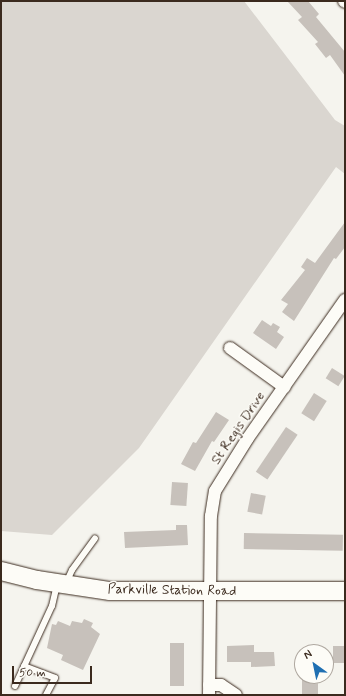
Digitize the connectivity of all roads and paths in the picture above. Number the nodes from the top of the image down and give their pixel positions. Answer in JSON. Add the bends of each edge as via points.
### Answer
{"nodes":[{"id":1,"x":345,"y":300,"type":"edge"},
{"id":2,"x":230,"y":348,"type":"dead end"},
{"id":3,"x":284,"y":387,"type":"junction"},
{"id":4,"x":95,"y":538,"type":"dead end"},
{"id":5,"x":1,"y":571,"type":"edge"},
{"id":6,"x":61,"y":584,"type":"junction"},
{"id":7,"x":210,"y":591,"type":"junction"},
{"id":8,"x":345,"y":592,"type":"edge"},
{"id":9,"x":24,"y":666,"type":"junction"},
{"id":10,"x":15,"y":686,"type":"dead end"},
{"id":11,"x":209,"y":690,"type":"edge"},
{"id":12,"x":46,"y":695,"type":"edge"},
{"id":13,"x":236,"y":695,"type":"edge"}],
"edges":[{"from":1,"to":3,"type":"street","name":"St Regis Drive"},
{"from":2,"to":3,"type":"street"},
{"from":3,"to":7,"type":"street","name":"St Regis Drive","via":[[215,491],[211,516]]},
{"from":4,"to":6,"type":"lane"},
{"from":5,"to":6,"type":"main road","name":"Parkville Station Road"},
{"from":6,"to":7,"type":"main road","name":"Parkville Station Road","via":[[110,590]]},
{"from":6,"to":9,"type":"lane"},
{"from":7,"to":8,"type":"main road","name":"Parkville Station Road"},
{"from":7,"to":11,"type":"street","name":"St Regis Drive"},
{"from":9,"to":10,"type":"lane"},
{"from":9,"to":12,"type":"lane","via":[[55,678]]},
{"from":11,"to":13,"type":"street","via":[[221,685]]}]}
